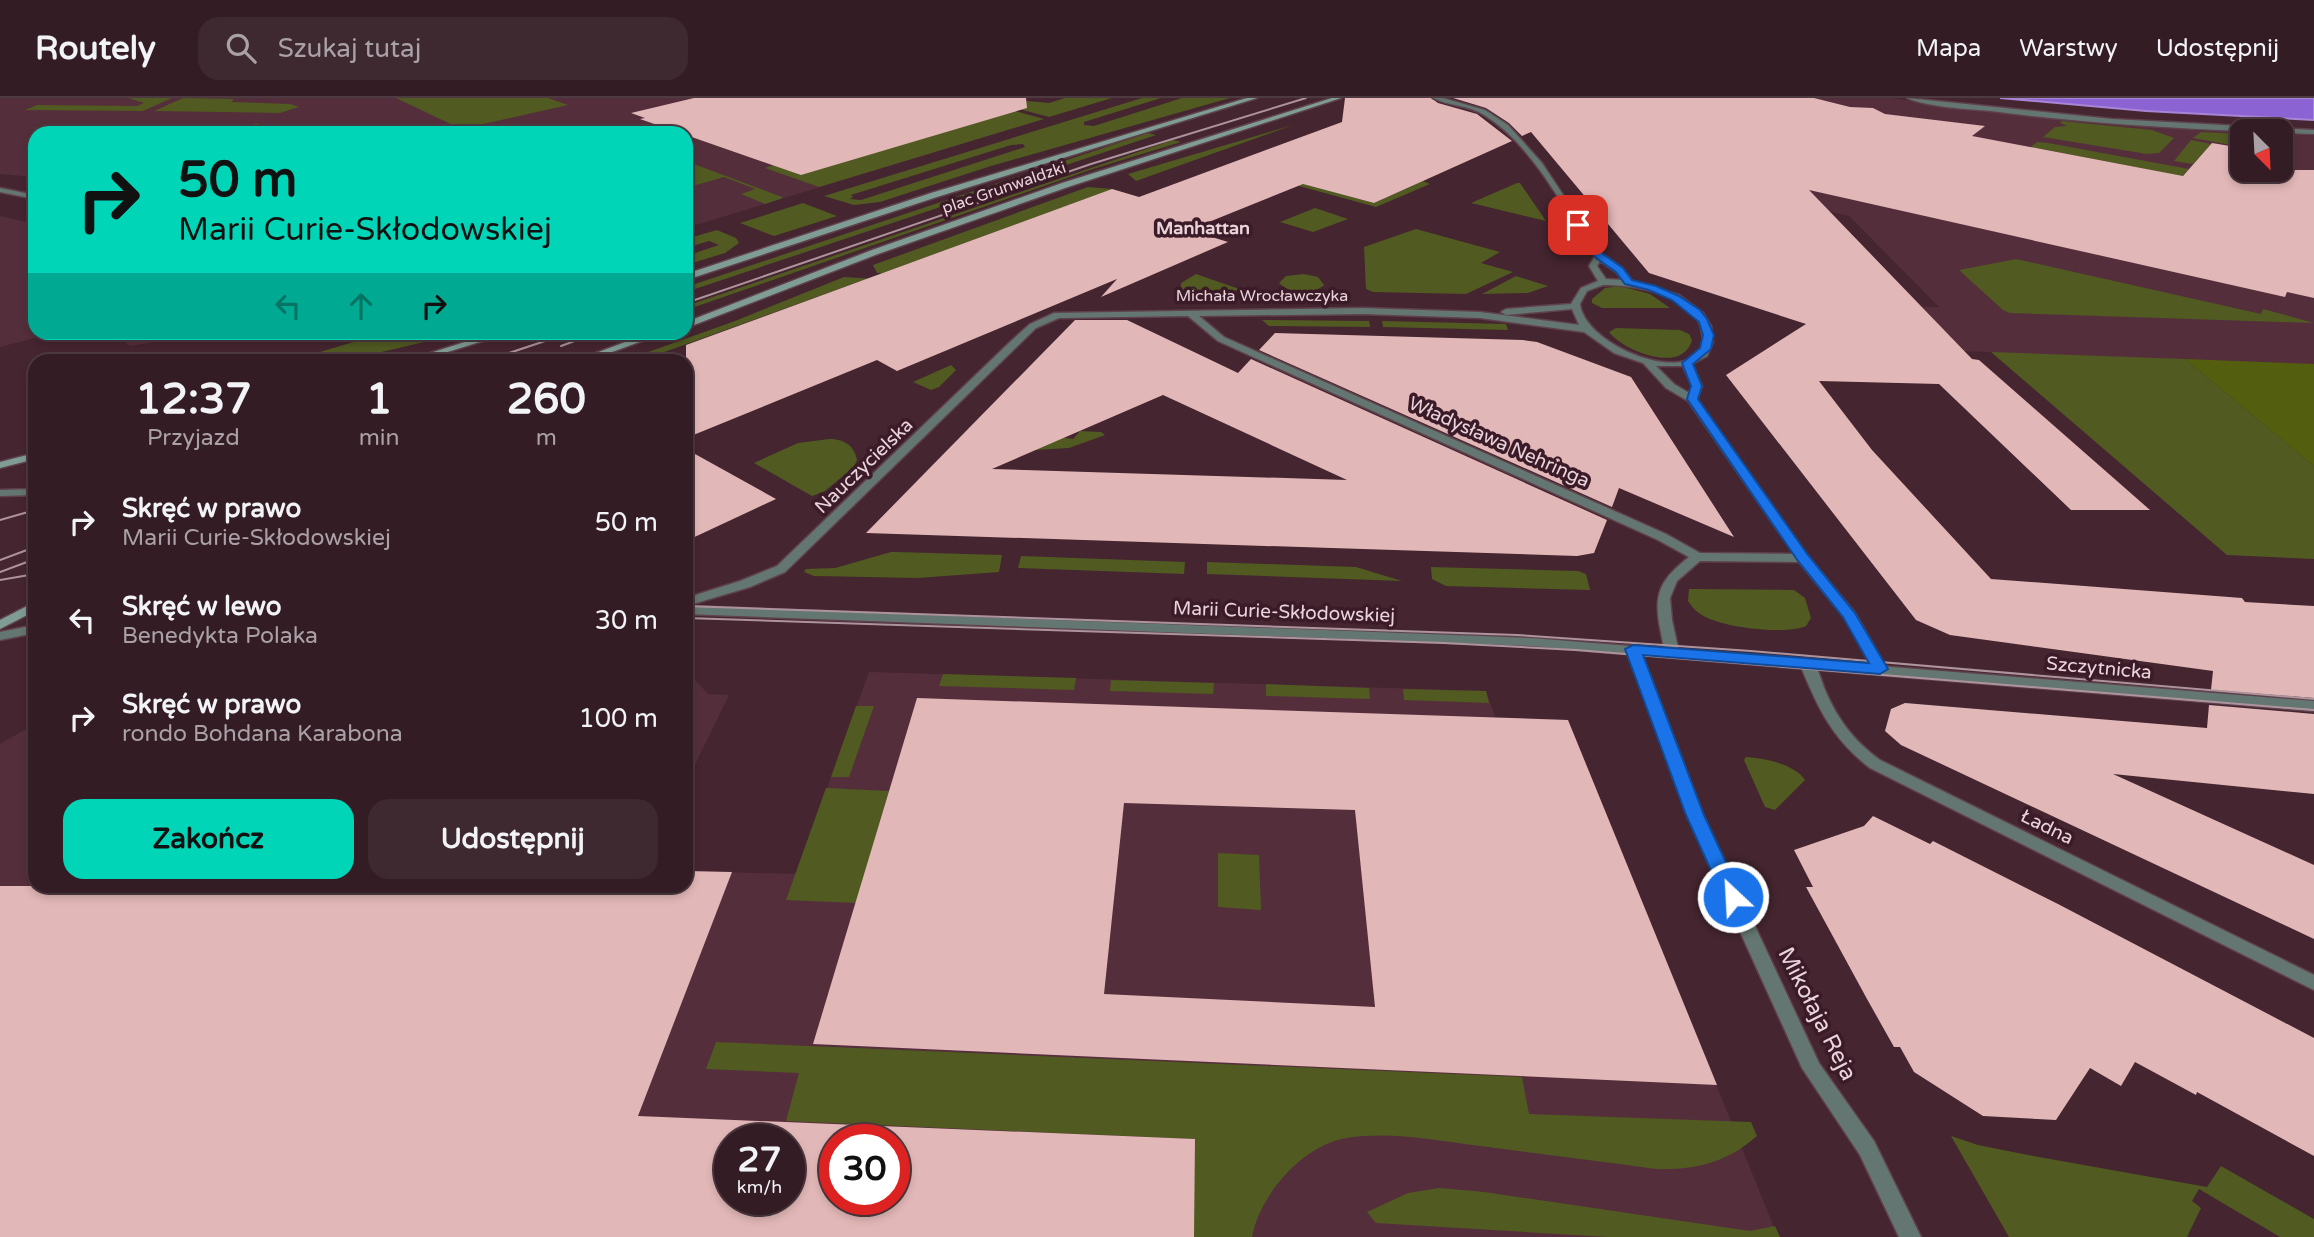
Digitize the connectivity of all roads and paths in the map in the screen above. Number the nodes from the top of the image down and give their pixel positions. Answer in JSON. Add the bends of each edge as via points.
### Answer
{"nodes":[{"id":1,"x":1254,"y":98,"type":"edge"},
{"id":2,"x":1338,"y":98,"type":"edge"},
{"id":3,"x":1436,"y":98,"type":"edge"},
{"id":4,"x":1910,"y":98,"type":"edge"},
{"id":5,"x":2314,"y":132,"type":"edge"},
{"id":6,"x":0,"y":190,"type":"edge"},
{"id":7,"x":28,"y":196,"type":"edge"},
{"id":8,"x":1599,"y":256,"type":"junction"},
{"id":9,"x":693,"y":275,"type":"edge"},
{"id":10,"x":1603,"y":282,"type":"junction"},
{"id":11,"x":1629,"y":282,"type":"junction"},
{"id":12,"x":1575,"y":306,"type":"junction"},
{"id":13,"x":1189,"y":312,"type":"junction"},
{"id":14,"x":1480,"y":315,"type":"junction"},
{"id":15,"x":1044,"y":319,"type":"joint"},
{"id":16,"x":693,"y":322,"type":"edge"},
{"id":17,"x":1586,"y":329,"type":"junction"},
{"id":18,"x":481,"y":340,"type":"edge"},
{"id":19,"x":640,"y":340,"type":"edge"},
{"id":20,"x":433,"y":354,"type":"edge"},
{"id":21,"x":599,"y":354,"type":"edge"},
{"id":22,"x":1648,"y":363,"type":"junction"},
{"id":23,"x":1687,"y":363,"type":"junction"},
{"id":24,"x":1692,"y":399,"type":"junction"},
{"id":25,"x":28,"y":458,"type":"edge"},
{"id":26,"x":0,"y":465,"type":"edge"},
{"id":27,"x":28,"y":492,"type":"edge"},
{"id":28,"x":0,"y":493,"type":"edge"},
{"id":29,"x":1697,"y":556,"type":"junction"},
{"id":30,"x":1803,"y":558,"type":"junction"},
{"id":31,"x":693,"y":600,"type":"edge"},
{"id":32,"x":28,"y":610,"type":"edge"},
{"id":33,"x":693,"y":610,"type":"edge"},
{"id":34,"x":0,"y":625,"type":"edge"},
{"id":35,"x":28,"y":630,"type":"edge"},
{"id":36,"x":0,"y":636,"type":"edge"},
{"id":37,"x":1633,"y":649,"type":"junction"},
{"id":38,"x":1672,"y":652,"type":"junction"},
{"id":39,"x":1806,"y":662,"type":"junction"},
{"id":40,"x":1880,"y":669,"type":"junction"},
{"id":41,"x":2314,"y":705,"type":"edge"},
{"id":42,"x":2314,"y":983,"type":"edge"},
{"id":43,"x":1910,"y":1237,"type":"edge"}],
"edges":[{"from":1,"to":9,"type":"main road","name":"plac Grunwaldzki","via":[[934,195]]},
{"from":2,"to":16,"type":"main road","name":"plac Grunwaldzki","via":[[1052,190]]},
{"from":3,"to":8,"type":"street","via":[[1493,116],[1507,127],[1539,165]]},
{"from":4,"to":5,"type":"street","via":[[2059,118]]},
{"from":6,"to":7,"type":"street"},
{"from":8,"to":10,"type":"street","via":[[1593,266]]},
{"from":8,"to":11,"type":"street"},
{"from":10,"to":11,"type":"street"},
{"from":10,"to":12,"type":"street","via":[[1583,289]]},
{"from":11,"to":23,"type":"street","via":[[1675,298],[1704,321],[1705,349]]},
{"from":12,"to":14,"type":"street","name":"Michała Wrocławczyka"},
{"from":12,"to":17,"type":"street"},
{"from":13,"to":14,"type":"street","name":"Michała Wrocławczyka"},
{"from":13,"to":15,"type":"street","name":"Michała Wrocławczyka"},
{"from":13,"to":29,"type":"street","name":"Władysława Nehringa","via":[[1221,339]]},
{"from":14,"to":17,"type":"street","name":"Michała Wrocławczyka"},
{"from":15,"to":31,"type":"street","name":"Nauczycielska","via":[[781,569]]},
{"from":17,"to":22,"type":"street","via":[[1615,349]]},
{"from":18,"to":20,"type":"main road"},
{"from":19,"to":21,"type":"main road"},
{"from":22,"to":23,"type":"street"},
{"from":22,"to":24,"type":"street","via":[[1670,386]]},
{"from":23,"to":24,"type":"street","via":[[1697,386]]},
{"from":24,"to":30,"type":"street"},
{"from":25,"to":26,"type":"main road"},
{"from":27,"to":28,"type":"street"},
{"from":29,"to":30,"type":"street"},
{"from":29,"to":38,"type":"street","via":[[1675,573],[1662,603]]},
{"from":30,"to":40,"type":"street","via":[[1850,616]]},
{"from":32,"to":34,"type":"main road"},
{"from":33,"to":37,"type":"street","name":"Marii Curie-Skłodowskiej","via":[[1442,637]]},
{"from":35,"to":36,"type":"street"},
{"from":37,"to":38,"type":"street","name":"Marii Curie-Skłodowskiej"},
{"from":37,"to":43,"type":"street","name":"Mikołaja Reja","via":[[1695,815],[1812,1068],[1867,1148]]},
{"from":38,"to":39,"type":"street","name":"Marii Curie-Skłodowskiej"},
{"from":39,"to":40,"type":"street","name":"Marii Curie-Skłodowskiej"},
{"from":39,"to":42,"type":"street","name":"Ładna","via":[[1837,731],[1853,750],[1875,764]]},
{"from":40,"to":41,"type":"street","name":"Szczytnicka"}]}
